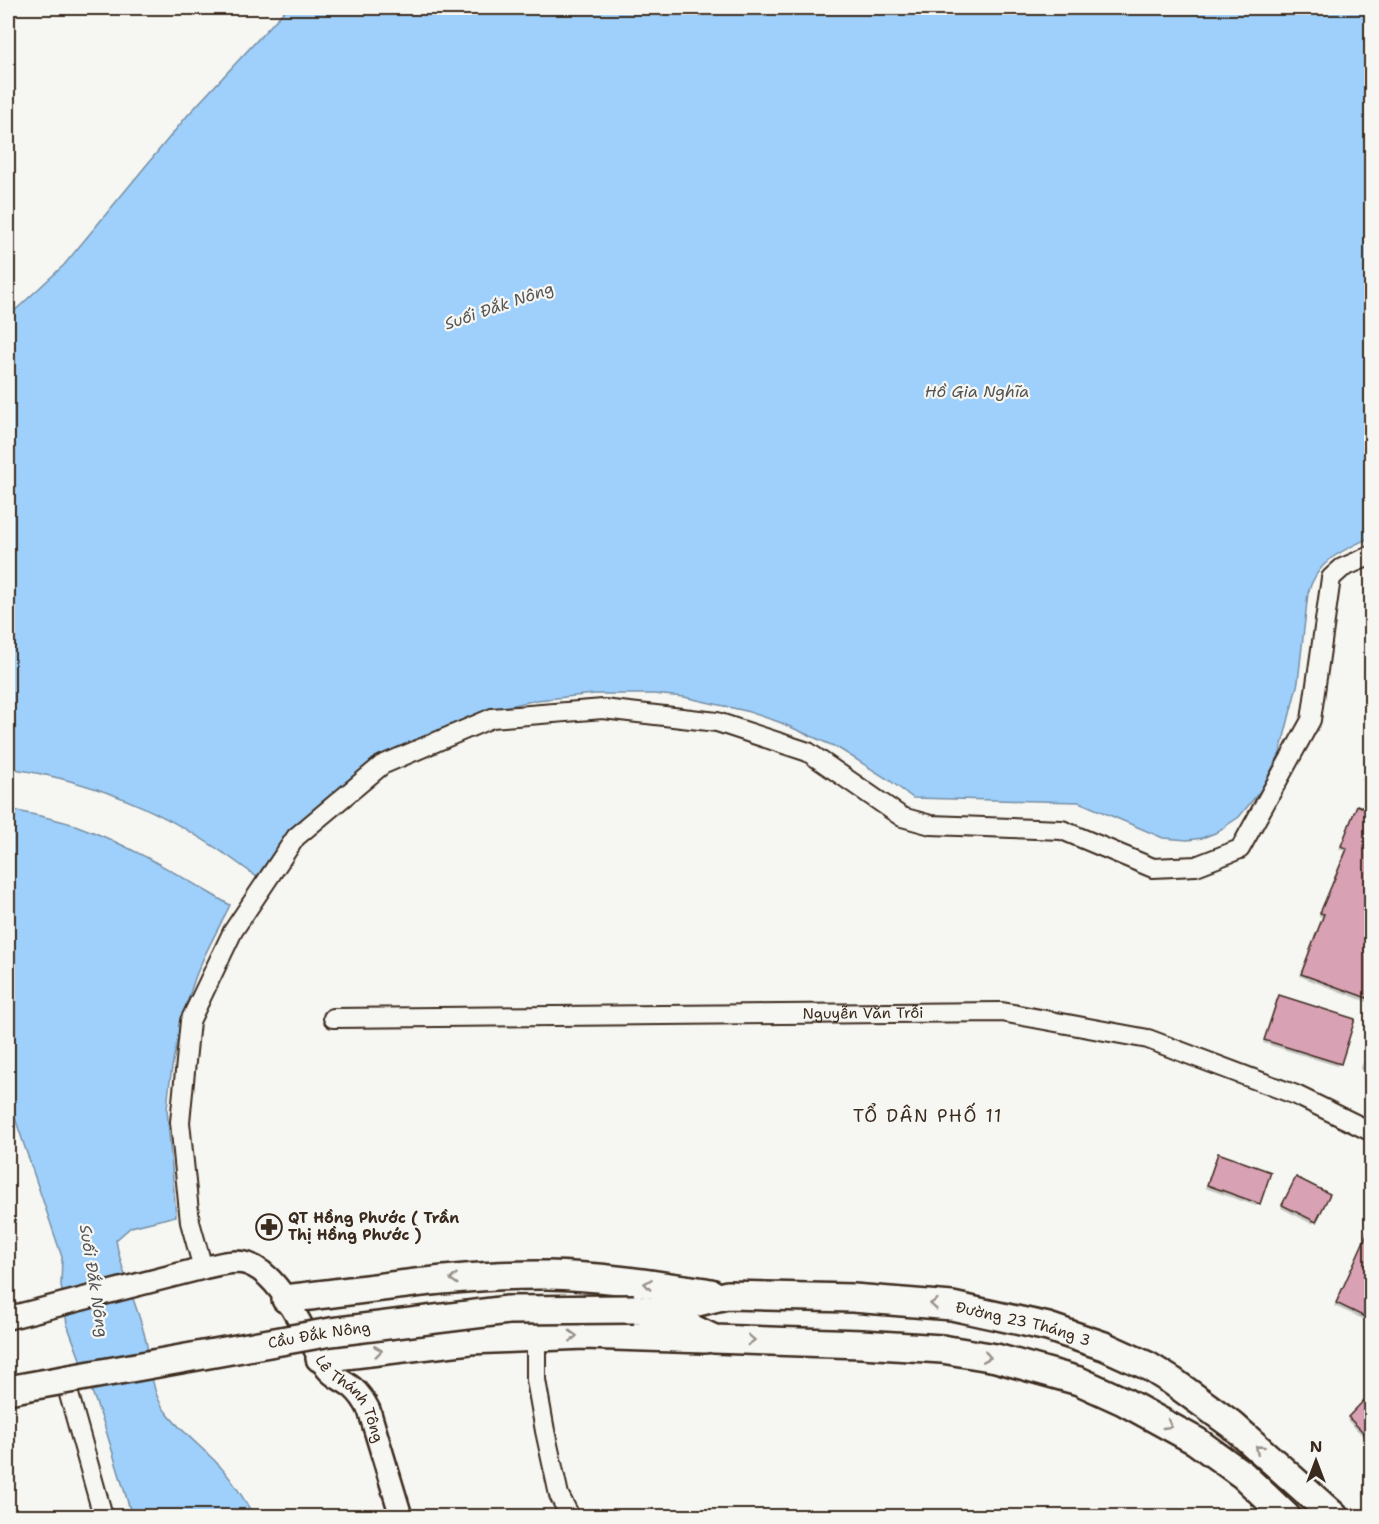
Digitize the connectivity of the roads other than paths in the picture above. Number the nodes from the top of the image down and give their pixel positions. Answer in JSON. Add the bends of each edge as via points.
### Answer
{"nodes":[{"id":1,"x":1371,"y":555,"type":"edge"},
{"id":2,"x":333,"y":1018,"type":"dead end"},
{"id":3,"x":1371,"y":1132,"type":"edge"},
{"id":4,"x":203,"y":1268,"type":"junction"},
{"id":5,"x":727,"y":1295,"type":"junction"},
{"id":6,"x":286,"y":1299,"type":"junction"},
{"id":7,"x":646,"y":1310,"type":"junction"},
{"id":8,"x":8,"y":1318,"type":"edge"},
{"id":9,"x":536,"y":1337,"type":"junction"},
{"id":10,"x":714,"y":1339,"type":"junction"},
{"id":11,"x":320,"y":1358,"type":"junction"},
{"id":12,"x":65,"y":1380,"type":"junction"},
{"id":13,"x":8,"y":1390,"type":"edge"},
{"id":14,"x":104,"y":1516,"type":"edge"},
{"id":15,"x":401,"y":1516,"type":"edge"},
{"id":16,"x":570,"y":1516,"type":"edge"},
{"id":17,"x":1286,"y":1516,"type":"edge"},
{"id":18,"x":1334,"y":1516,"type":"edge"}],
"edges":[{"from":1,"to":4,"type":"street","via":[[1342,568],[1331,578],[1311,720],[1240,849],[1196,866],[1153,868],[1062,830],[921,823],[902,817],[808,752],[717,722],[603,709],[492,718],[382,765],[296,837],[232,931],[190,1021],[180,1122],[190,1222]]},
{"from":2,"to":3,"type":"street","name":"Nguyễn Văn Trỗi","via":[[1002,1012],[1148,1038],[1296,1095]]},
{"from":4,"to":6,"type":"street","name":"Lê Thánh Tông","via":[[246,1263],[262,1271]]},
{"from":4,"to":8,"type":"street","name":"Lê Thánh Tông"},
{"from":5,"to":6,"type":"main road","one_way":true,"via":[[623,1281],[522,1275],[417,1282]]},
{"from":5,"to":7,"type":"main road","name":"Đường 23 Tháng 3"},
{"from":18,"to":5,"type":"main road","name":"Đường 23 Tháng 3","one_way":true,"via":[[1223,1419],[1148,1366],[1104,1346],[1048,1327],[952,1306],[853,1298]]},
{"from":6,"to":11,"type":"street","name":"Lê Thánh Tông"},
{"from":7,"to":10,"type":"main road"},
{"from":7,"to":12,"type":"main road","name":"Cầu Đắk Nông","bridge":true,"via":[[508,1310],[331,1332]]},
{"from":9,"to":10,"type":"main road","one_way":true},
{"from":11,"to":9,"type":"main road","one_way":true,"via":[[470,1340]]},
{"from":9,"to":16,"type":"street","via":[[536,1380],[545,1431],[559,1495]]},
{"from":10,"to":17,"type":"main road","one_way":true,"via":[[942,1349],[996,1358],[1079,1381],[1196,1441],[1243,1475]]},
{"from":11,"to":15,"type":"street","name":"Lê Thánh Tông","via":[[328,1371],[357,1393],[369,1410]]},
{"from":12,"to":13,"type":"main road","name":"Cầu Đắk Nông","bridge":true},
{"from":12,"to":14,"type":"street"}]}
